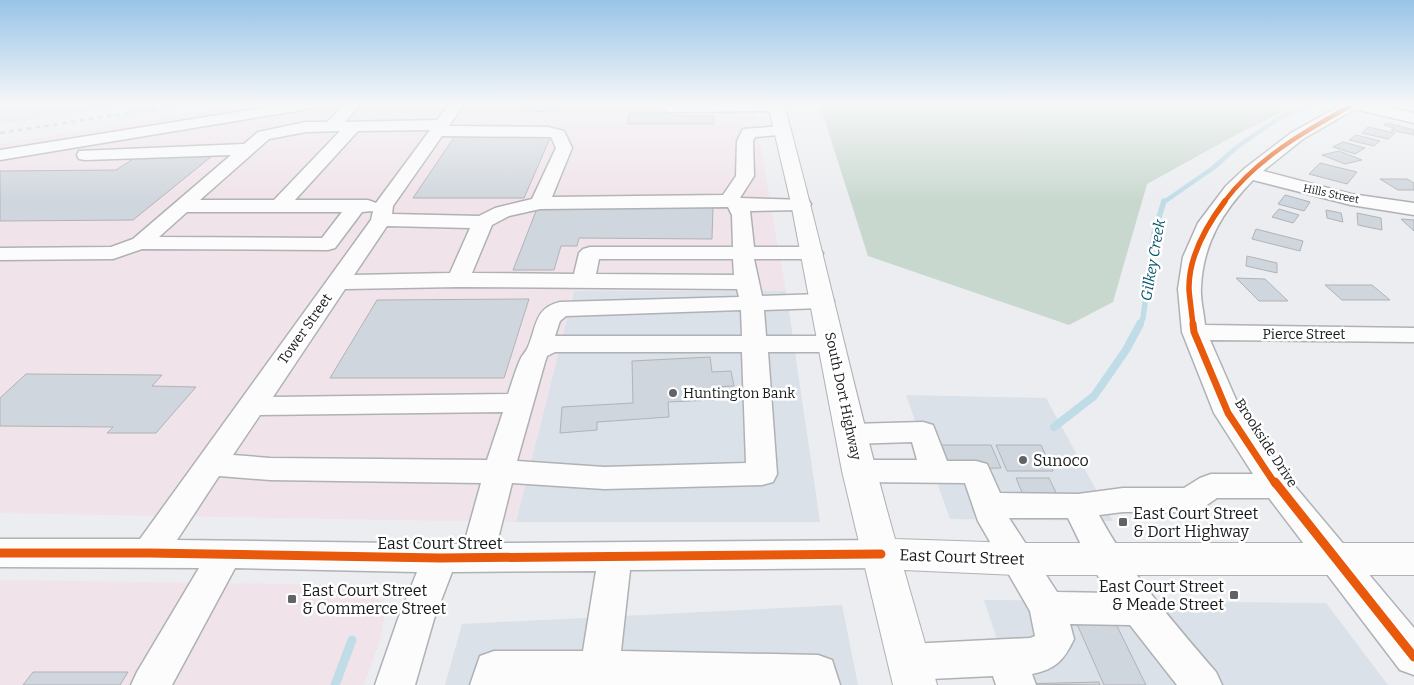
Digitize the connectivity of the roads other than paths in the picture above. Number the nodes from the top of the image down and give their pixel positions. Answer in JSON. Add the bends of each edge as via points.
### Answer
{"nodes":[{"id":1,"x":113,"y":137,"type":"edge"},
{"id":2,"x":262,"y":137,"type":"edge"},
{"id":3,"x":344,"y":137,"type":"edge"},
{"id":4,"x":433,"y":137,"type":"edge"},
{"id":5,"x":560,"y":137,"type":"edge"},
{"id":6,"x":747,"y":137,"type":"edge"},
{"id":7,"x":785,"y":137,"type":"edge"},
{"id":8,"x":1296,"y":137,"type":"edge"},
{"id":9,"x":58,"y":146,"type":"junction"},
{"id":10,"x":247,"y":149,"type":"junction"},
{"id":11,"x":0,"y":156,"type":"edge"},
{"id":12,"x":1250,"y":173,"type":"junction"},
{"id":13,"x":540,"y":203,"type":"junction"},
{"id":14,"x":735,"y":203,"type":"junction"},
{"id":15,"x":801,"y":204,"type":"junction"},
{"id":16,"x":184,"y":206,"type":"junction"},
{"id":17,"x":279,"y":206,"type":"junction"},
{"id":18,"x":356,"y":206,"type":"junction"},
{"id":19,"x":1414,"y":209,"type":"edge"},
{"id":20,"x":382,"y":213,"type":"junction"},
{"id":21,"x":482,"y":222,"type":"junction"},
{"id":22,"x":140,"y":243,"type":"junction"},
{"id":23,"x":812,"y":253,"type":"junction"},
{"id":24,"x":0,"y":254,"type":"edge"},
{"id":25,"x":744,"y":254,"type":"junction"},
{"id":26,"x":458,"y":280,"type":"junction"},
{"id":27,"x":584,"y":281,"type":"junction"},
{"id":28,"x":338,"y":282,"type":"junction"},
{"id":29,"x":750,"y":293,"type":"junction"},
{"id":30,"x":822,"y":301,"type":"junction"},
{"id":31,"x":1194,"y":332,"type":"junction"},
{"id":32,"x":1414,"y":335,"type":"edge"},
{"id":33,"x":831,"y":344,"type":"junction"},
{"id":34,"x":755,"y":345,"type":"junction"},
{"id":35,"x":540,"y":348,"type":"junction"},
{"id":36,"x":520,"y":403,"type":"junction"},
{"id":37,"x":251,"y":406,"type":"junction"},
{"id":38,"x":851,"y":434,"type":"junction"},
{"id":39,"x":211,"y":464,"type":"junction"},
{"id":40,"x":859,"y":471,"type":"junction"},
{"id":41,"x":499,"y":472,"type":"junction"},
{"id":42,"x":936,"y":472,"type":"junction"},
{"id":43,"x":1277,"y":486,"type":"junction"},
{"id":44,"x":989,"y":505,"type":"junction"},
{"id":45,"x":1078,"y":506,"type":"junction"},
{"id":46,"x":0,"y":553,"type":"edge"},
{"id":47,"x":149,"y":553,"type":"junction"},
{"id":48,"x":881,"y":554,"type":"junction"},
{"id":49,"x":225,"y":555,"type":"junction"},
{"id":50,"x":615,"y":555,"type":"junction"},
{"id":51,"x":477,"y":557,"type":"junction"},
{"id":52,"x":440,"y":558,"type":"junction"},
{"id":53,"x":1017,"y":559,"type":"junction"},
{"id":54,"x":1105,"y":559,"type":"junction"},
{"id":55,"x":1334,"y":559,"type":"junction"},
{"id":56,"x":1414,"y":559,"type":"edge"},
{"id":57,"x":1047,"y":608,"type":"junction"},
{"id":58,"x":1142,"y":609,"type":"junction"},
{"id":59,"x":1414,"y":657,"type":"edge"},
{"id":60,"x":600,"y":669,"type":"junction"},
{"id":61,"x":1012,"y":671,"type":"edge"},
{"id":62,"x":912,"y":673,"type":"edge"},
{"id":63,"x":151,"y":685,"type":"edge"},
{"id":64,"x":394,"y":685,"type":"edge"},
{"id":65,"x":490,"y":685,"type":"edge"},
{"id":66,"x":820,"y":685,"type":"edge"},
{"id":67,"x":1202,"y":685,"type":"edge"}],
"edges":[{"from":1,"to":9,"type":"street"},
{"from":2,"to":10,"type":"street"},
{"from":3,"to":17,"type":"street"},
{"from":4,"to":20,"type":"street","name":"Tower Street"},
{"from":5,"to":13,"type":"street","via":[[564,148]]},
{"from":6,"to":14,"type":"street","via":[[745,176],[734,190]]},
{"from":7,"to":15,"type":"main road","name":"South Dort Highway"},
{"from":8,"to":12,"type":"street","name":"Brookside Drive"},
{"from":9,"to":10,"type":"street","via":[[76,155]]},
{"from":9,"to":11,"type":"street"},
{"from":10,"to":16,"type":"street"},
{"from":12,"to":19,"type":"street","name":"Hills Street","via":[[1308,191]]},
{"from":12,"to":31,"type":"street","name":"Brookside Drive","via":[[1208,223],[1194,257],[1189,289]]},
{"from":13,"to":14,"type":"street"},
{"from":13,"to":21,"type":"street","via":[[502,212]]},
{"from":14,"to":15,"type":"street"},
{"from":14,"to":25,"type":"street","via":[[742,215]]},
{"from":15,"to":23,"type":"main road","name":"South Dort Highway"},
{"from":16,"to":17,"type":"street"},
{"from":16,"to":22,"type":"street"},
{"from":17,"to":18,"type":"street"},
{"from":18,"to":20,"type":"street"},
{"from":18,"to":22,"type":"street","via":[[328,244]]},
{"from":20,"to":21,"type":"street"},
{"from":20,"to":28,"type":"street","name":"Tower Street"},
{"from":21,"to":26,"type":"street"},
{"from":22,"to":24,"type":"street","via":[[112,252]]},
{"from":23,"to":25,"type":"street"},
{"from":23,"to":30,"type":"main road","name":"South Dort Highway"},
{"from":25,"to":27,"type":"street","via":[[590,253]]},
{"from":25,"to":29,"type":"street"},
{"from":26,"to":27,"type":"street"},
{"from":26,"to":28,"type":"street"},
{"from":27,"to":29,"type":"street"},
{"from":28,"to":37,"type":"street","name":"Tower Street"},
{"from":29,"to":30,"type":"street"},
{"from":29,"to":34,"type":"street"},
{"from":29,"to":35,"type":"street","via":[[560,309],[547,321]]},
{"from":30,"to":33,"type":"main road","name":"South Dort Highway"},
{"from":31,"to":32,"type":"street","name":"Pierce Street"},
{"from":31,"to":43,"type":"street","name":"Brookside Drive","via":[[1228,413]]},
{"from":33,"to":34,"type":"street"},
{"from":33,"to":38,"type":"main road","name":"South Dort Highway"},
{"from":34,"to":35,"type":"street","via":[[554,344]]},
{"from":34,"to":41,"type":"street","via":[[762,474],[604,478]]},
{"from":35,"to":36,"type":"street","via":[[533,357]]},
{"from":36,"to":37,"type":"street"},
{"from":36,"to":41,"type":"street"},
{"from":37,"to":39,"type":"street","name":"Tower Street"},
{"from":38,"to":40,"type":"main road","name":"South Dort Highway"},
{"from":38,"to":42,"type":"street","via":[[923,432]]},
{"from":39,"to":41,"type":"street","via":[[270,469]]},
{"from":39,"to":47,"type":"street","name":"Tower Street"},
{"from":40,"to":42,"type":"street"},
{"from":40,"to":48,"type":"main road","name":"South Dort Highway"},
{"from":41,"to":51,"type":"street"},
{"from":42,"to":44,"type":"street","via":[[976,472]]},
{"from":43,"to":45,"type":"street","via":[[1211,486],[1190,500],[1123,500]]},
{"from":43,"to":55,"type":"street","name":"Brookside Drive"},
{"from":44,"to":45,"type":"street"},
{"from":44,"to":53,"type":"street","via":[[994,521]]},
{"from":45,"to":54,"type":"street"},
{"from":46,"to":47,"type":"street","name":"East Court Street"},
{"from":47,"to":49,"type":"street","name":"East Court Street"},
{"from":48,"to":50,"type":"street","name":"East Court Street"},
{"from":48,"to":53,"type":"main road","name":"East Court Street"},
{"from":48,"to":62,"type":"main road","name":"South Dort Highway"},
{"from":49,"to":52,"type":"street","name":"East Court Street"},
{"from":49,"to":63,"type":"street"},
{"from":50,"to":51,"type":"street","name":"East Court Street"},
{"from":50,"to":60,"type":"street"},
{"from":51,"to":52,"type":"street","name":"East Court Street"},
{"from":52,"to":64,"type":"street"},
{"from":53,"to":54,"type":"main road","name":"East Court Street"},
{"from":53,"to":57,"type":"street"},
{"from":54,"to":55,"type":"main road","name":"East Court Street"},
{"from":54,"to":58,"type":"street"},
{"from":55,"to":56,"type":"main road","name":"East Court Street"},
{"from":55,"to":59,"type":"street","name":"Brookside Drive"},
{"from":57,"to":58,"type":"street"},
{"from":57,"to":61,"type":"street","via":[[1055,639],[1049,648]]},
{"from":58,"to":67,"type":"street"},
{"from":60,"to":65,"type":"street","via":[[494,669]]},
{"from":60,"to":66,"type":"street","via":[[818,673]]},
{"from":61,"to":62,"type":"street"}]}
